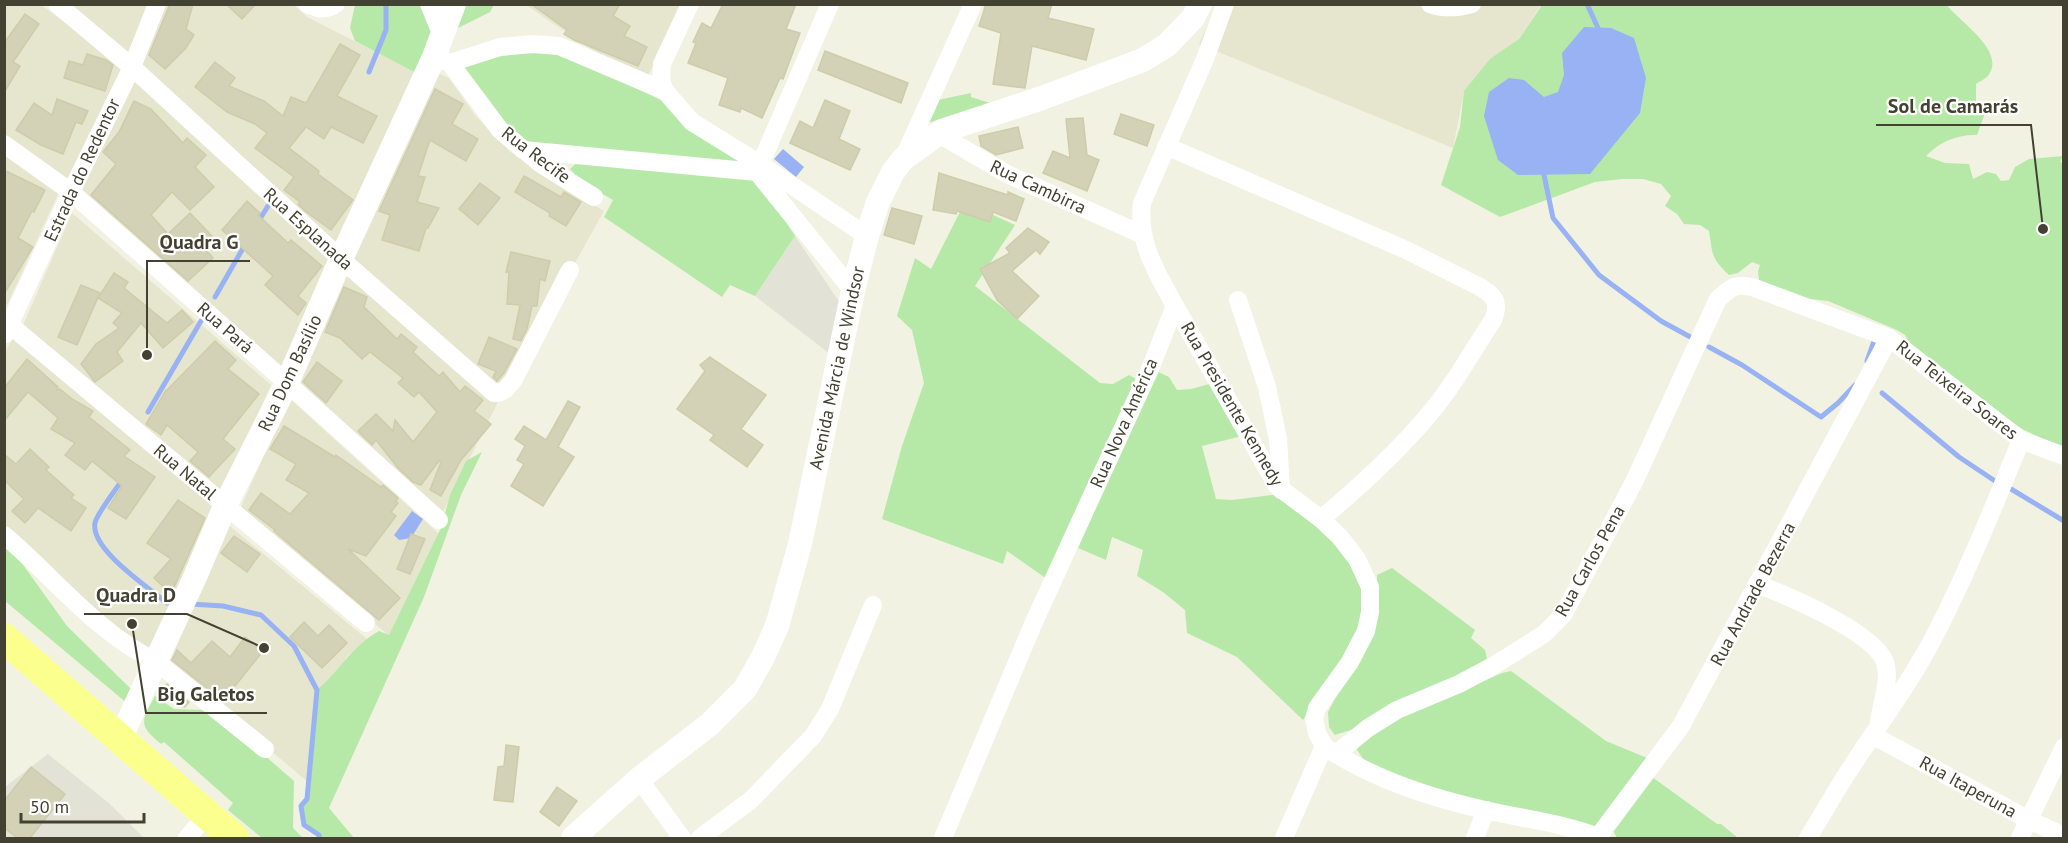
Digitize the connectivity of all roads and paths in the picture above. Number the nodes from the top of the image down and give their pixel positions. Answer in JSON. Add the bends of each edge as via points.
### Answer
{"nodes":[{"id":1,"x":57,"y":4,"type":"edge"},
{"id":2,"x":157,"y":4,"type":"edge"},
{"id":3,"x":336,"y":4,"type":"edge"},
{"id":4,"x":429,"y":4,"type":"edge"},
{"id":5,"x":454,"y":4,"type":"edge"},
{"id":6,"x":690,"y":4,"type":"edge"},
{"id":7,"x":830,"y":4,"type":"edge"},
{"id":8,"x":973,"y":4,"type":"edge"},
{"id":9,"x":1200,"y":4,"type":"edge"},
{"id":10,"x":1225,"y":4,"type":"edge"},
{"id":11,"x":1430,"y":4,"type":"edge"},
{"id":12,"x":1472,"y":4,"type":"edge"},
{"id":13,"x":312,"y":7,"type":"edge"},
{"id":14,"x":442,"y":53,"type":"junction"},
{"id":15,"x":132,"y":67,"type":"junction"},
{"id":16,"x":665,"y":91,"type":"junction"},
{"id":17,"x":937,"y":133,"type":"junction"},
{"id":18,"x":4,"y":144,"type":"edge"},
{"id":19,"x":1166,"y":146,"type":"junction"},
{"id":20,"x":523,"y":150,"type":"junction"},
{"id":21,"x":903,"y":159,"type":"junction"},
{"id":22,"x":759,"y":168,"type":"junction"},
{"id":23,"x":70,"y":192,"type":"junction"},
{"id":24,"x":594,"y":197,"type":"dead end"},
{"id":25,"x":1143,"y":235,"type":"junction"},
{"id":26,"x":867,"y":236,"type":"junction"},
{"id":27,"x":341,"y":259,"type":"junction"},
{"id":28,"x":570,"y":270,"type":"dead end"},
{"id":29,"x":853,"y":291,"type":"junction"},
{"id":30,"x":1718,"y":299,"type":"joint"},
{"id":31,"x":1238,"y":300,"type":"dead end"},
{"id":32,"x":1175,"y":306,"type":"junction"},
{"id":33,"x":6,"y":326,"type":"edge"},
{"id":34,"x":1889,"y":338,"type":"junction"},
{"id":35,"x":287,"y":382,"type":"junction"},
{"id":36,"x":2021,"y":440,"type":"junction"},
{"id":37,"x":2064,"y":456,"type":"edge"},
{"id":38,"x":1281,"y":491,"type":"junction"},
{"id":39,"x":225,"y":506,"type":"junction"},
{"id":40,"x":1321,"y":519,"type":"junction"},
{"id":41,"x":438,"y":520,"type":"dead end"},
{"id":42,"x":4,"y":535,"type":"edge"},
{"id":43,"x":1757,"y":584,"type":"junction"},
{"id":44,"x":873,"y":605,"type":"dead end"},
{"id":45,"x":366,"y":623,"type":"dead end"},
{"id":46,"x":4,"y":638,"type":"edge"},
{"id":47,"x":156,"y":662,"type":"junction"},
{"id":48,"x":1876,"y":733,"type":"junction"},
{"id":49,"x":120,"y":739,"type":"junction"},
{"id":50,"x":2064,"y":747,"type":"edge"},
{"id":51,"x":265,"y":749,"type":"dead end"},
{"id":52,"x":1330,"y":750,"type":"junction"},
{"id":53,"x":639,"y":779,"type":"junction"},
{"id":54,"x":1486,"y":810,"type":"junction"},
{"id":55,"x":207,"y":814,"type":"junction"},
{"id":56,"x":2028,"y":820,"type":"junction"},
{"id":57,"x":2064,"y":836,"type":"edge"},
{"id":58,"x":187,"y":838,"type":"edge"},
{"id":59,"x":234,"y":838,"type":"edge"},
{"id":60,"x":573,"y":838,"type":"edge"},
{"id":61,"x":682,"y":838,"type":"edge"},
{"id":62,"x":700,"y":838,"type":"edge"},
{"id":63,"x":943,"y":838,"type":"edge"},
{"id":64,"x":1284,"y":838,"type":"edge"},
{"id":65,"x":1475,"y":838,"type":"edge"},
{"id":66,"x":1599,"y":838,"type":"edge"},
{"id":67,"x":1808,"y":838,"type":"edge"},
{"id":68,"x":2020,"y":838,"type":"edge"}],
"edges":[{"from":1,"to":15,"type":"street","name":"Rua Esplanada"},
{"from":2,"to":15,"type":"street","name":"Estrada do Redentor"},
{"from":3,"to":13,"type":"street","via":[[326,9]]},
{"from":4,"to":14,"type":"street","name":"Rua Recife"},
{"from":5,"to":14,"type":"street","name":"Rua Dom Basílio"},
{"from":6,"to":16,"type":"street","via":[[662,64]]},
{"from":7,"to":22,"type":"street"},
{"from":8,"to":21,"type":"street"},
{"from":9,"to":17,"type":"street","name":"Avenida Márcia de Windsor","via":[[1193,18],[1167,45],[1143,60]]},
{"from":10,"to":19,"type":"street"},
{"from":11,"to":12,"type":"street","via":[[1456,8]]},
{"from":14,"to":16,"type":"street","via":[[533,44],[559,46]]},
{"from":14,"to":20,"type":"street","name":"Rua Recife","via":[[500,130]]},
{"from":14,"to":27,"type":"street","name":"Rua Dom Basílio"},
{"from":15,"to":23,"type":"street","name":"Estrada do Redentor"},
{"from":15,"to":27,"type":"street","name":"Rua Esplanada"},
{"from":16,"to":22,"type":"street","via":[[692,122]]},
{"from":17,"to":21,"type":"street","name":"Avenida Márcia de Windsor"},
{"from":17,"to":25,"type":"street","name":"Rua Cambirra","via":[[1006,174]]},
{"from":18,"to":23,"type":"street","name":"Rua Pará"},
{"from":19,"to":25,"type":"street","via":[[1142,203]]},
{"from":19,"to":40,"type":"street","via":[[1404,249],[1480,286],[1494,298],[1497,309],[1493,320],[1444,396],[1399,447]]},
{"from":20,"to":22,"type":"street"},
{"from":20,"to":24,"type":"street","name":"Rua Recife"},
{"from":21,"to":26,"type":"street","name":"Avenida Márcia de Windsor","via":[[878,202]]},
{"from":22,"to":26,"type":"street"},
{"from":22,"to":29,"type":"street"},
{"from":23,"to":33,"type":"street","name":"Estrada do Redentor"},
{"from":23,"to":35,"type":"street","name":"Rua Pará"},
{"from":25,"to":32,"type":"street","via":[[1148,256]]},
{"from":26,"to":29,"type":"street","name":"Avenida Márcia de Windsor"},
{"from":27,"to":28,"type":"street","name":"Rua Esplanada","via":[[494,393],[506,389],[514,379]]},
{"from":27,"to":35,"type":"street","name":"Rua Dom Basílio"},
{"from":29,"to":53,"type":"street","name":"Avenida Márcia de Windsor","via":[[800,544],[777,626],[745,689],[710,724]]},
{"from":30,"to":34,"type":"street","name":"Rua Teixeira Soares","via":[[1740,284],[1752,286]]},
{"from":30,"to":52,"type":"street","name":"Rua Carlos Pena","via":[[1634,482],[1563,615],[1544,634],[1493,666],[1397,710]]},
{"from":31,"to":38,"type":"street","via":[[1267,387],[1278,439]]},
{"from":32,"to":38,"type":"street","name":"Rua Presidente Kennedy"},
{"from":32,"to":63,"type":"street","name":"Rua Nova América"},
{"from":33,"to":39,"type":"street","name":"Rua Natal"},
{"from":34,"to":36,"type":"street","name":"Rua Teixeira Soares"},
{"from":34,"to":43,"type":"street","name":"Rua Andrade Bezerra"},
{"from":35,"to":39,"type":"street","name":"Rua Dom Basílio"},
{"from":35,"to":41,"type":"street","name":"Rua Pará"},
{"from":36,"to":37,"type":"street","name":"Rua Teixeira Soares"},
{"from":36,"to":48,"type":"street","via":[[1933,639]]},
{"from":38,"to":40,"type":"street","name":"Rua Presidente Kennedy"},
{"from":39,"to":45,"type":"street","name":"Rua Natal"},
{"from":39,"to":47,"type":"street","name":"Rua Dom Basílio"},
{"from":40,"to":52,"type":"street","name":"Rua Presidente Kennedy","via":[[1357,559],[1370,587],[1366,631],[1314,718],[1317,733]]},
{"from":42,"to":47,"type":"street","via":[[74,603]]},
{"from":43,"to":48,"type":"street","via":[[1840,623],[1882,656],[1886,681]]},
{"from":43,"to":66,"type":"street","name":"Rua Andrade Bezerra","via":[[1682,726]]},
{"from":44,"to":62,"type":"street","via":[[830,709],[813,736],[751,800]]},
{"from":46,"to":49,"type":"main road"},
{"from":47,"to":49,"type":"street","name":"Rua Dom Basílio"},
{"from":47,"to":51,"type":"street"},
{"from":48,"to":56,"type":"street","name":"Rua Itaperuna"},
{"from":48,"to":67,"type":"street"},
{"from":49,"to":55,"type":"main road"},
{"from":50,"to":56,"type":"street"},
{"from":52,"to":54,"type":"street","via":[[1404,786]]},
{"from":52,"to":64,"type":"street"},
{"from":53,"to":60,"type":"street","name":"Avenida Márcia de Windsor"},
{"from":53,"to":61,"type":"street"},
{"from":54,"to":65,"type":"street"},
{"from":54,"to":66,"type":"street","via":[[1549,821]]},
{"from":55,"to":58,"type":"street"},
{"from":55,"to":59,"type":"main road"},
{"from":56,"to":57,"type":"street","name":"Rua Itaperuna"},
{"from":56,"to":68,"type":"street"}]}
